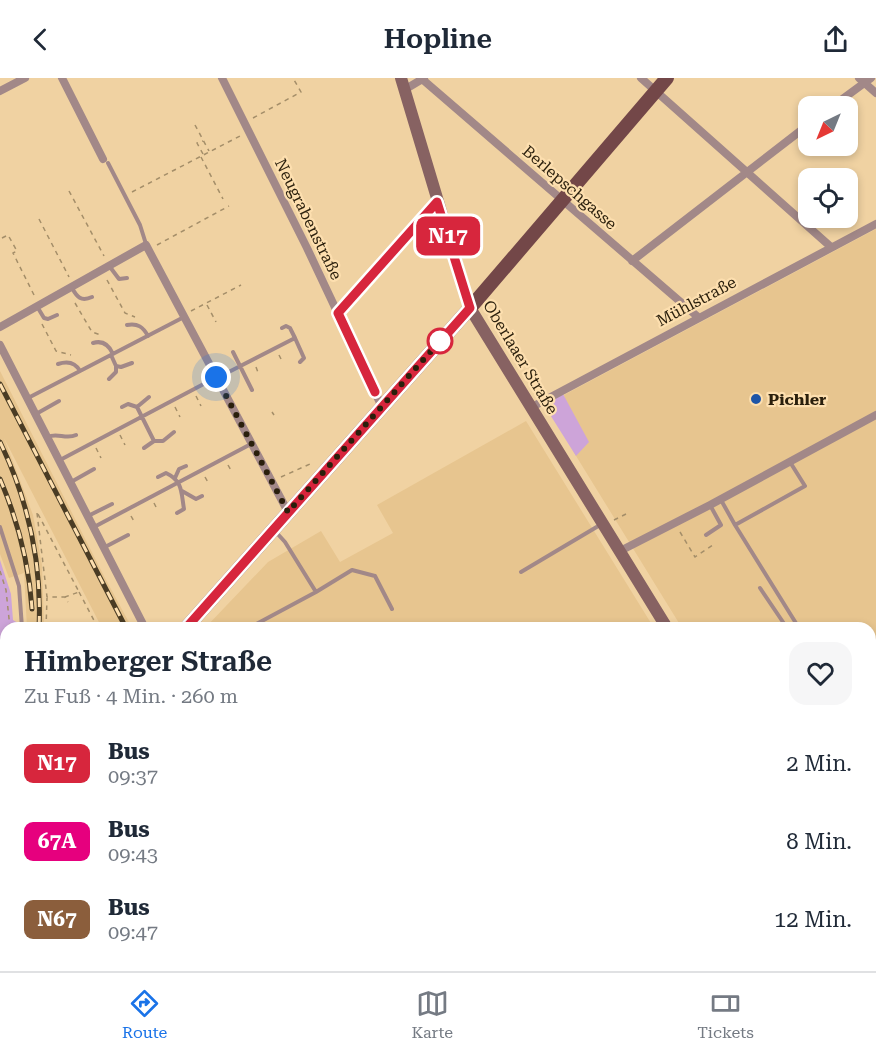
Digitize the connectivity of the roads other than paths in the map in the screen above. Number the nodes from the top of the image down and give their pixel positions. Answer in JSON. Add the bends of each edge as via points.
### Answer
{"nodes":[{"id":1,"x":25,"y":78,"type":"edge"},
{"id":2,"x":62,"y":78,"type":"edge"},
{"id":3,"x":222,"y":78,"type":"edge"},
{"id":4,"x":641,"y":78,"type":"edge"},
{"id":5,"x":668,"y":78,"type":"edge"},
{"id":6,"x":423,"y":79,"type":"edge"},
{"id":7,"x":865,"y":80,"type":"edge"},
{"id":8,"x":403,"y":84,"type":"edge"},
{"id":9,"x":0,"y":91,"type":"edge"},
{"id":10,"x":656,"y":91,"type":"junction"},
{"id":11,"x":876,"y":93,"type":"edge"},
{"id":12,"x":845,"y":96,"type":"edge"},
{"id":13,"x":798,"y":133,"type":"edge"},
{"id":14,"x":105,"y":161,"type":"joint"},
{"id":15,"x":747,"y":171,"type":"junction"},
{"id":16,"x":562,"y":201,"type":"junction"},
{"id":17,"x":437,"y":202,"type":"junction"},
{"id":18,"x":876,"y":224,"type":"edge"},
{"id":19,"x":146,"y":245,"type":"junction"},
{"id":20,"x":831,"y":247,"type":"junction"},
{"id":21,"x":632,"y":261,"type":"junction"},
{"id":22,"x":110,"y":265,"type":"junction"},
{"id":23,"x":127,"y":278,"type":"dead end"},
{"id":24,"x":73,"y":286,"type":"junction"},
{"id":25,"x":92,"y":297,"type":"dead end"},
{"id":26,"x":38,"y":305,"type":"junction"},
{"id":27,"x":470,"y":308,"type":"junction"},
{"id":28,"x":338,"y":313,"type":"junction"},
{"id":29,"x":187,"y":314,"type":"junction"},
{"id":30,"x":57,"y":315,"type":"dead end"},
{"id":31,"x":698,"y":317,"type":"junction"},
{"id":32,"x":127,"y":325,"type":"dead end"},
{"id":33,"x":0,"y":327,"type":"edge"},
{"id":34,"x":282,"y":328,"type":"dead end"},
{"id":35,"x":148,"y":336,"type":"junction"},
{"id":36,"x":295,"y":338,"type":"junction"},
{"id":37,"x":93,"y":343,"type":"dead end"},
{"id":38,"x":0,"y":345,"type":"edge"},
{"id":39,"x":232,"y":352,"type":"dead end"},
{"id":40,"x":112,"y":354,"type":"junction"},
{"id":41,"x":132,"y":363,"type":"dead end"},
{"id":42,"x":300,"y":363,"type":"dead end"},
{"id":43,"x":58,"y":364,"type":"dead end"},
{"id":44,"x":116,"y":366,"type":"junction"},
{"id":45,"x":240,"y":366,"type":"junction"},
{"id":46,"x":82,"y":370,"type":"junction"},
{"id":47,"x":217,"y":378,"type":"junction"},
{"id":48,"x":109,"y":379,"type":"dead end"},
{"id":49,"x":252,"y":390,"type":"dead end"},
{"id":50,"x":149,"y":397,"type":"dead end"},
{"id":51,"x":27,"y":398,"type":"junction"},
{"id":52,"x":59,"y":401,"type":"dead end"},
{"id":53,"x":122,"y":407,"type":"dead end"},
{"id":54,"x":137,"y":407,"type":"junction"},
{"id":55,"x":382,"y":407,"type":"junction"},
{"id":56,"x":531,"y":407,"type":"junction"},
{"id":57,"x":35,"y":414,"type":"junction"},
{"id":58,"x":876,"y":415,"type":"edge"},
{"id":59,"x":142,"y":417,"type":"junction"},
{"id":60,"x":174,"y":432,"type":"dead end"},
{"id":61,"x":76,"y":435,"type":"dead end"},
{"id":62,"x":48,"y":438,"type":"junction"},
{"id":63,"x":154,"y":441,"type":"junction"},
{"id":64,"x":251,"y":444,"type":"junction"},
{"id":65,"x":144,"y":448,"type":"dead end"},
{"id":66,"x":59,"y":460,"type":"junction"},
{"id":67,"x":789,"y":462,"type":"junction"},
{"id":68,"x":186,"y":466,"type":"dead end"},
{"id":69,"x":94,"y":469,"type":"dead end"},
{"id":70,"x":158,"y":477,"type":"dead end"},
{"id":71,"x":177,"y":480,"type":"junction"},
{"id":72,"x":70,"y":482,"type":"junction"},
{"id":73,"x":182,"y":491,"type":"junction"},
{"id":74,"x":202,"y":496,"type":"dead end"},
{"id":75,"x":720,"y":499,"type":"junction"},
{"id":76,"x":111,"y":504,"type":"dead end"},
{"id":77,"x":710,"y":505,"type":"junction"},
{"id":78,"x":288,"y":512,"type":"junction"},
{"id":79,"x":177,"y":513,"type":"dead end"},
{"id":80,"x":88,"y":517,"type":"junction"},
{"id":81,"x":608,"y":522,"type":"junction"},
{"id":82,"x":735,"y":525,"type":"junction"},
{"id":83,"x":0,"y":527,"type":"edge"},
{"id":84,"x":93,"y":527,"type":"junction"},
{"id":85,"x":273,"y":528,"type":"junction"},
{"id":86,"x":128,"y":535,"type":"dead end"},
{"id":87,"x":706,"y":535,"type":"dead end"},
{"id":88,"x":104,"y":548,"type":"junction"},
{"id":89,"x":620,"y":551,"type":"junction"},
{"id":90,"x":521,"y":572,"type":"dead end"},
{"id":91,"x":760,"y":588,"type":"dead end"},
{"id":92,"x":315,"y":592,"type":"junction"},
{"id":93,"x":392,"y":609,"type":"dead end"},
{"id":94,"x":22,"y":622,"type":"edge"},
{"id":95,"x":142,"y":622,"type":"edge"},
{"id":96,"x":191,"y":622,"type":"edge"},
{"id":97,"x":260,"y":622,"type":"edge"},
{"id":98,"x":663,"y":622,"type":"edge"},
{"id":99,"x":782,"y":622,"type":"edge"},
{"id":100,"x":795,"y":622,"type":"edge"}],
"edges":[{"from":1,"to":9,"type":"street"},
{"from":2,"to":14,"type":"street"},
{"from":3,"to":28,"type":"street","name":"Neugrabenstraße"},
{"from":4,"to":10,"type":"street"},
{"from":5,"to":10,"type":"main road"},
{"from":6,"to":8,"type":"street"},
{"from":6,"to":16,"type":"street","name":"Berlepschgasse"},
{"from":7,"to":11,"type":"street"},
{"from":7,"to":12,"type":"street"},
{"from":8,"to":17,"type":"main road","name":"Oberlaaer Straße"},
{"from":10,"to":15,"type":"street"},
{"from":10,"to":16,"type":"main road"},
{"from":13,"to":15,"type":"street"},
{"from":14,"to":19,"type":"lane","via":[[140,225]]},
{"from":15,"to":20,"type":"street"},
{"from":15,"to":21,"type":"street"},
{"from":16,"to":21,"type":"street","name":"Berlepschgasse"},
{"from":16,"to":27,"type":"main road"},
{"from":17,"to":27,"type":"main road","name":"Oberlaaer Straße"},
{"from":17,"to":28,"type":"street"},
{"from":18,"to":20,"type":"street","name":"Mühlstraße"},
{"from":19,"to":22,"type":"street"},
{"from":19,"to":29,"type":"street"},
{"from":20,"to":31,"type":"street","name":"Mühlstraße"},
{"from":21,"to":31,"type":"street","name":"Berlepschgasse"},
{"from":22,"to":23,"type":"lane","via":[[119,279]]},
{"from":22,"to":24,"type":"street"},
{"from":24,"to":25,"type":"lane","via":[[83,300]]},
{"from":24,"to":26,"type":"street"},
{"from":26,"to":30,"type":"lane","via":[[44,318]]},
{"from":26,"to":33,"type":"street"},
{"from":27,"to":55,"type":"main road"},
{"from":27,"to":56,"type":"main road","name":"Oberlaaer Straße"},
{"from":28,"to":55,"type":"street","name":"Neugrabenstraße"},
{"from":29,"to":35,"type":"lane"},
{"from":29,"to":47,"type":"street"},
{"from":31,"to":56,"type":"street","name":"Mühlstraße"},
{"from":32,"to":35,"type":"lane","via":[[137,324]]},
{"from":34,"to":36,"type":"lane","via":[[290,327]]},
{"from":35,"to":40,"type":"lane"},
{"from":36,"to":42,"type":"lane","via":[[304,358]]},
{"from":36,"to":45,"type":"lane"},
{"from":37,"to":40,"type":"lane","via":[[105,344]]},
{"from":38,"to":51,"type":"street"},
{"from":39,"to":45,"type":"lane"},
{"from":40,"to":44,"type":"lane"},
{"from":40,"to":46,"type":"lane"},
{"from":41,"to":44,"type":"lane"},
{"from":43,"to":46,"type":"lane","via":[[69,362]]},
{"from":44,"to":48,"type":"lane"},
{"from":45,"to":47,"type":"lane"},
{"from":45,"to":49,"type":"lane"},
{"from":46,"to":51,"type":"lane"},
{"from":47,"to":59,"type":"lane"},
{"from":47,"to":64,"type":"street"},
{"from":50,"to":54,"type":"lane"},
{"from":51,"to":57,"type":"street"},
{"from":52,"to":57,"type":"lane"},
{"from":53,"to":54,"type":"lane"},
{"from":54,"to":59,"type":"lane"},
{"from":55,"to":78,"type":"main road"},
{"from":56,"to":81,"type":"main road","name":"Oberlaaer Straße"},
{"from":57,"to":62,"type":"street"},
{"from":58,"to":67,"type":"street"},
{"from":59,"to":63,"type":"lane"},
{"from":59,"to":66,"type":"lane"},
{"from":60,"to":63,"type":"lane","via":[[163,441]]},
{"from":61,"to":62,"type":"lane"},
{"from":62,"to":66,"type":"street"},
{"from":63,"to":65,"type":"lane"},
{"from":64,"to":71,"type":"lane"},
{"from":64,"to":78,"type":"street"},
{"from":66,"to":72,"type":"street"},
{"from":67,"to":75,"type":"street"},
{"from":67,"to":82,"type":"lane","via":[[805,486]]},
{"from":68,"to":71,"type":"lane","via":[[179,469]]},
{"from":69,"to":72,"type":"lane"},
{"from":70,"to":71,"type":"lane","via":[[166,473]]},
{"from":71,"to":73,"type":"lane"},
{"from":71,"to":84,"type":"lane"},
{"from":72,"to":80,"type":"street"},
{"from":73,"to":74,"type":"lane","via":[[196,500]]},
{"from":73,"to":79,"type":"lane","via":[[184,509]]},
{"from":75,"to":77,"type":"street"},
{"from":75,"to":82,"type":"lane"},
{"from":76,"to":80,"type":"lane"},
{"from":77,"to":87,"type":"lane","via":[[721,525]]},
{"from":77,"to":89,"type":"street"},
{"from":78,"to":85,"type":"main road"},
{"from":80,"to":84,"type":"street"},
{"from":81,"to":89,"type":"main road","name":"Oberlaaer Straße"},
{"from":81,"to":90,"type":"lane"},
{"from":82,"to":100,"type":"lane"},
{"from":83,"to":94,"type":"lane","via":[[19,586]]},
{"from":84,"to":88,"type":"street"},
{"from":85,"to":92,"type":"lane"},
{"from":85,"to":96,"type":"main road"},
{"from":86,"to":88,"type":"lane"},
{"from":88,"to":95,"type":"street"},
{"from":89,"to":98,"type":"main road","name":"Oberlaaer Straße"},
{"from":91,"to":99,"type":"lane"},
{"from":92,"to":93,"type":"lane","via":[[352,570],[375,576]]},
{"from":92,"to":97,"type":"lane"}]}
